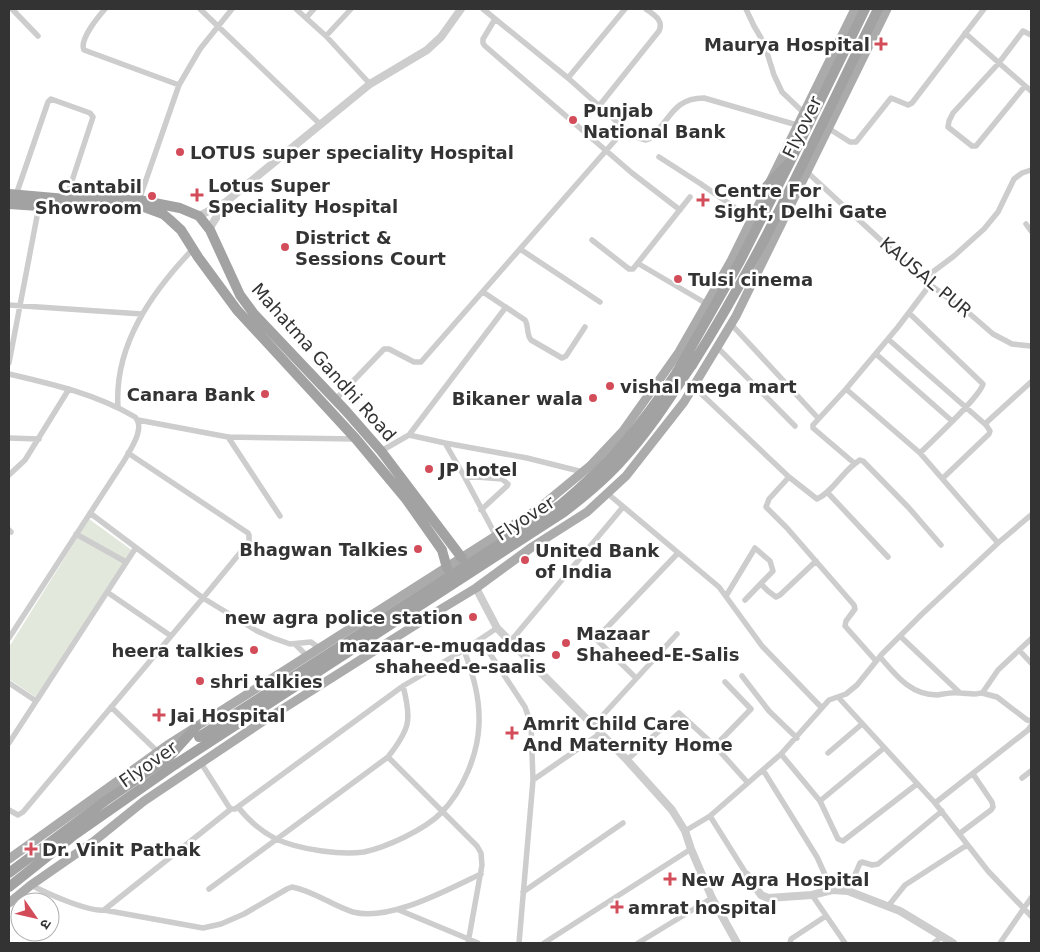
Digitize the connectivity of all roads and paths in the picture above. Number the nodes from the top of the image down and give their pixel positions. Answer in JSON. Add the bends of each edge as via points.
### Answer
{"nodes":[{"id":1,"x":12,"y":9,"type":"edge"},
{"id":2,"x":105,"y":9,"type":"edge"},
{"id":3,"x":200,"y":9,"type":"edge"},
{"id":4,"x":232,"y":9,"type":"edge"},
{"id":5,"x":296,"y":9,"type":"edge"},
{"id":6,"x":314,"y":9,"type":"edge"},
{"id":7,"x":351,"y":9,"type":"edge"},
{"id":8,"x":461,"y":9,"type":"edge"},
{"id":9,"x":483,"y":9,"type":"edge"},
{"id":10,"x":625,"y":9,"type":"edge"},
{"id":11,"x":646,"y":9,"type":"edge"},
{"id":12,"x":746,"y":9,"type":"edge"},
{"id":13,"x":855,"y":9,"type":"edge"},
{"id":14,"x":865,"y":9,"type":"edge"},
{"id":15,"x":878,"y":9,"type":"edge"},
{"id":16,"x":887,"y":9,"type":"edge"},
{"id":17,"x":984,"y":9,"type":"edge"},
{"id":18,"x":306,"y":18,"type":"junction"},
{"id":19,"x":495,"y":19,"type":"junction"},
{"id":20,"x":218,"y":25,"type":"junction"},
{"id":21,"x":965,"y":33,"type":"junction"},
{"id":22,"x":1031,"y":35,"type":"edge"},
{"id":23,"x":38,"y":36,"type":"dead end"},
{"id":24,"x":326,"y":36,"type":"junction"},
{"id":25,"x":998,"y":64,"type":"junction"},
{"id":26,"x":568,"y":78,"type":"junction"},
{"id":27,"x":370,"y":84,"type":"junction"},
{"id":28,"x":179,"y":85,"type":"junction"},
{"id":29,"x":1025,"y":86,"type":"junction"},
{"id":30,"x":1031,"y":91,"type":"edge"},
{"id":31,"x":599,"y":106,"type":"junction"},
{"id":32,"x":804,"y":112,"type":"junction"},
{"id":33,"x":320,"y":124,"type":"junction"},
{"id":34,"x":797,"y":125,"type":"junction"},
{"id":35,"x":828,"y":128,"type":"junction"},
{"id":36,"x":625,"y":129,"type":"junction"},
{"id":37,"x":606,"y":150,"type":"junction"},
{"id":38,"x":659,"y":157,"type":"dead end"},
{"id":39,"x":790,"y":162,"type":"junction"},
{"id":40,"x":1031,"y":170,"type":"edge"},
{"id":41,"x":807,"y":172,"type":"junction"},
{"id":42,"x":768,"y":186,"type":"junction"},
{"id":43,"x":12,"y":194,"type":"edge"},
{"id":44,"x":690,"y":197,"type":"dead end"},
{"id":45,"x":66,"y":199,"type":"junction"},
{"id":46,"x":139,"y":200,"type":"junction"},
{"id":47,"x":226,"y":202,"type":"junction"},
{"id":48,"x":9,"y":204,"type":"edge"},
{"id":49,"x":39,"y":206,"type":"junction"},
{"id":50,"x":680,"y":210,"type":"junction"},
{"id":51,"x":196,"y":214,"type":"junction"},
{"id":52,"x":751,"y":219,"type":"junction"},
{"id":53,"x":1026,"y":224,"type":"dead end"},
{"id":54,"x":209,"y":229,"type":"junction"},
{"id":55,"x":181,"y":230,"type":"junction"},
{"id":56,"x":1031,"y":231,"type":"edge"},
{"id":57,"x":592,"y":240,"type":"dead end"},
{"id":58,"x":193,"y":249,"type":"junction"},
{"id":59,"x":520,"y":249,"type":"junction"},
{"id":60,"x":220,"y":254,"type":"junction"},
{"id":61,"x":203,"y":264,"type":"junction"},
{"id":62,"x":639,"y":264,"type":"junction"},
{"id":63,"x":928,"y":283,"type":"junction"},
{"id":64,"x":483,"y":292,"type":"junction"},
{"id":65,"x":600,"y":302,"type":"dead end"},
{"id":66,"x":707,"y":304,"type":"junction"},
{"id":67,"x":9,"y":305,"type":"edge"},
{"id":68,"x":20,"y":306,"type":"junction"},
{"id":69,"x":506,"y":307,"type":"junction"},
{"id":70,"x":909,"y":313,"type":"junction"},
{"id":71,"x":142,"y":314,"type":"junction"},
{"id":72,"x":731,"y":324,"type":"junction"},
{"id":73,"x":585,"y":327,"type":"dead end"},
{"id":74,"x":888,"y":339,"type":"junction"},
{"id":75,"x":1031,"y":346,"type":"edge"},
{"id":76,"x":718,"y":348,"type":"junction"},
{"id":77,"x":876,"y":354,"type":"junction"},
{"id":78,"x":9,"y":363,"type":"edge"},
{"id":79,"x":9,"y":374,"type":"edge"},
{"id":80,"x":1031,"y":382,"type":"edge"},
{"id":81,"x":694,"y":386,"type":"junction"},
{"id":82,"x":69,"y":389,"type":"junction"},
{"id":83,"x":846,"y":389,"type":"junction"},
{"id":84,"x":335,"y":400,"type":"junction"},
{"id":85,"x":118,"y":407,"type":"junction"},
{"id":86,"x":966,"y":407,"type":"junction"},
{"id":87,"x":818,"y":418,"type":"junction"},
{"id":88,"x":138,"y":420,"type":"junction"},
{"id":89,"x":952,"y":421,"type":"junction"},
{"id":90,"x":986,"y":425,"type":"junction"},
{"id":91,"x":795,"y":426,"type":"dead end"},
{"id":92,"x":409,"y":436,"type":"junction"},
{"id":93,"x":228,"y":437,"type":"junction"},
{"id":94,"x":9,"y":438,"type":"edge"},
{"id":95,"x":39,"y":439,"type":"junction"},
{"id":96,"x":356,"y":439,"type":"junction"},
{"id":97,"x":445,"y":443,"type":"junction"},
{"id":98,"x":381,"y":451,"type":"junction"},
{"id":99,"x":128,"y":453,"type":"junction"},
{"id":100,"x":920,"y":453,"type":"junction"},
{"id":101,"x":854,"y":463,"type":"junction"},
{"id":102,"x":584,"y":472,"type":"junction"},
{"id":103,"x":9,"y":475,"type":"edge"},
{"id":104,"x":464,"y":476,"type":"junction"},
{"id":105,"x":789,"y":477,"type":"junction"},
{"id":106,"x":943,"y":478,"type":"junction"},
{"id":107,"x":827,"y":492,"type":"junction"},
{"id":108,"x":607,"y":493,"type":"junction"},
{"id":109,"x":623,"y":507,"type":"junction"},
{"id":110,"x":481,"y":510,"type":"junction"},
{"id":111,"x":90,"y":513,"type":"junction"},
{"id":112,"x":1031,"y":515,"type":"edge"},
{"id":113,"x":280,"y":516,"type":"dead end"},
{"id":114,"x":76,"y":534,"type":"junction"},
{"id":115,"x":496,"y":536,"type":"junction"},
{"id":116,"x":998,"y":542,"type":"junction"},
{"id":117,"x":485,"y":543,"type":"junction"},
{"id":118,"x":941,"y":545,"type":"dead end"},
{"id":119,"x":135,"y":548,"type":"junction"},
{"id":120,"x":678,"y":553,"type":"junction"},
{"id":121,"x":888,"y":557,"type":"dead end"},
{"id":122,"x":462,"y":558,"type":"junction"},
{"id":123,"x":816,"y":561,"type":"junction"},
{"id":124,"x":126,"y":562,"type":"junction"},
{"id":125,"x":447,"y":568,"type":"junction"},
{"id":126,"x":500,"y":570,"type":"junction"},
{"id":127,"x":428,"y":580,"type":"junction"},
{"id":128,"x":761,"y":584,"type":"junction"},
{"id":129,"x":476,"y":588,"type":"junction"},
{"id":130,"x":107,"y":592,"type":"junction"},
{"id":131,"x":726,"y":596,"type":"junction"},
{"id":132,"x":204,"y":598,"type":"junction"},
{"id":133,"x":744,"y":600,"type":"dead end"},
{"id":134,"x":445,"y":606,"type":"junction"},
{"id":135,"x":497,"y":628,"type":"junction"},
{"id":136,"x":678,"y":634,"type":"dead end"},
{"id":137,"x":171,"y":636,"type":"junction"},
{"id":138,"x":900,"y":636,"type":"junction"},
{"id":139,"x":9,"y":638,"type":"edge"},
{"id":140,"x":1031,"y":639,"type":"edge"},
{"id":141,"x":480,"y":640,"type":"junction"},
{"id":142,"x":510,"y":642,"type":"junction"},
{"id":143,"x":295,"y":644,"type":"junction"},
{"id":144,"x":319,"y":648,"type":"junction"},
{"id":145,"x":464,"y":650,"type":"junction"},
{"id":146,"x":1019,"y":650,"type":"junction"},
{"id":147,"x":306,"y":656,"type":"junction"},
{"id":148,"x":878,"y":659,"type":"junction"},
{"id":149,"x":1031,"y":663,"type":"edge"},
{"id":150,"x":742,"y":676,"type":"dead end"},
{"id":151,"x":636,"y":678,"type":"junction"},
{"id":152,"x":725,"y":682,"type":"dead end"},
{"id":153,"x":9,"y":683,"type":"edge"},
{"id":154,"x":403,"y":686,"type":"junction"},
{"id":155,"x":959,"y":692,"type":"junction"},
{"id":156,"x":982,"y":693,"type":"junction"},
{"id":157,"x":838,"y":697,"type":"junction"},
{"id":158,"x":36,"y":701,"type":"junction"},
{"id":159,"x":111,"y":707,"type":"junction"},
{"id":160,"x":822,"y":708,"type":"junction"},
{"id":161,"x":1031,"y":721,"type":"edge"},
{"id":162,"x":862,"y":724,"type":"junction"},
{"id":163,"x":593,"y":726,"type":"junction"},
{"id":164,"x":1031,"y":726,"type":"edge"},
{"id":165,"x":197,"y":732,"type":"junction"},
{"id":166,"x":600,"y":733,"type":"junction"},
{"id":167,"x":797,"y":738,"type":"junction"},
{"id":168,"x":9,"y":743,"type":"edge"},
{"id":169,"x":715,"y":746,"type":"junction"},
{"id":170,"x":884,"y":748,"type":"junction"},
{"id":171,"x":158,"y":752,"type":"junction"},
{"id":172,"x":828,"y":753,"type":"dead end"},
{"id":173,"x":781,"y":754,"type":"junction"},
{"id":174,"x":388,"y":757,"type":"junction"},
{"id":175,"x":173,"y":760,"type":"junction"},
{"id":176,"x":628,"y":760,"type":"junction"},
{"id":177,"x":201,"y":763,"type":"junction"},
{"id":178,"x":763,"y":770,"type":"junction"},
{"id":179,"x":1031,"y":770,"type":"edge"},
{"id":180,"x":972,"y":774,"type":"junction"},
{"id":181,"x":1022,"y":778,"type":"dead end"},
{"id":182,"x":534,"y":780,"type":"junction"},
{"id":183,"x":748,"y":783,"type":"junction"},
{"id":184,"x":917,"y":784,"type":"junction"},
{"id":185,"x":820,"y":801,"type":"junction"},
{"id":186,"x":935,"y":803,"type":"junction"},
{"id":187,"x":238,"y":807,"type":"junction"},
{"id":188,"x":232,"y":809,"type":"junction"},
{"id":189,"x":9,"y":810,"type":"edge"},
{"id":190,"x":942,"y":811,"type":"junction"},
{"id":191,"x":442,"y":812,"type":"junction"},
{"id":192,"x":710,"y":816,"type":"junction"},
{"id":193,"x":623,"y":823,"type":"dead end"},
{"id":194,"x":685,"y":831,"type":"junction"},
{"id":195,"x":959,"y":834,"type":"junction"},
{"id":196,"x":276,"y":840,"type":"junction"},
{"id":197,"x":967,"y":845,"type":"junction"},
{"id":198,"x":691,"y":850,"type":"junction"},
{"id":199,"x":9,"y":859,"type":"edge"},
{"id":200,"x":9,"y":873,"type":"edge"},
{"id":201,"x":481,"y":874,"type":"junction"},
{"id":202,"x":747,"y":875,"type":"joint"},
{"id":203,"x":31,"y":885,"type":"junction"},
{"id":204,"x":9,"y":886,"type":"edge"},
{"id":205,"x":209,"y":890,"type":"dead end"},
{"id":206,"x":832,"y":890,"type":"junction"},
{"id":207,"x":848,"y":891,"type":"junction"},
{"id":208,"x":523,"y":892,"type":"junction"},
{"id":209,"x":812,"y":895,"type":"junction"},
{"id":210,"x":712,"y":898,"type":"junction"},
{"id":211,"x":1031,"y":898,"type":"edge"},
{"id":212,"x":9,"y":904,"type":"edge"},
{"id":213,"x":889,"y":906,"type":"junction"},
{"id":214,"x":1024,"y":908,"type":"junction"},
{"id":215,"x":104,"y":910,"type":"junction"},
{"id":216,"x":399,"y":910,"type":"junction"},
{"id":217,"x":826,"y":916,"type":"junction"},
{"id":218,"x":1031,"y":916,"type":"edge"},
{"id":219,"x":942,"y":937,"type":"junction"},
{"id":220,"x":469,"y":941,"type":"edge"},
{"id":221,"x":478,"y":943,"type":"edge"},
{"id":222,"x":519,"y":943,"type":"edge"},
{"id":223,"x":544,"y":943,"type":"edge"},
{"id":224,"x":638,"y":943,"type":"edge"},
{"id":225,"x":736,"y":943,"type":"edge"},
{"id":226,"x":790,"y":943,"type":"edge"},
{"id":227,"x":844,"y":943,"type":"edge"},
{"id":228,"x":934,"y":943,"type":"edge"},
{"id":229,"x":953,"y":943,"type":"edge"},
{"id":230,"x":1000,"y":943,"type":"edge"}],
"edges":[{"from":1,"to":23,"type":"street"},
{"from":2,"to":28,"type":"street","via":[[84,38],[84,50]]},
{"from":3,"to":20,"type":"street"},
{"from":4,"to":20,"type":"street"},
{"from":5,"to":18,"type":"street"},
{"from":6,"to":18,"type":"street"},
{"from":7,"to":24,"type":"street"},
{"from":8,"to":27,"type":"street","via":[[427,50]]},
{"from":9,"to":19,"type":"street"},
{"from":10,"to":26,"type":"street"},
{"from":11,"to":31,"type":"street","via":[[660,21],[659,31]]},
{"from":12,"to":32,"type":"street","via":[[764,42],[782,92]]},
{"from":13,"to":32,"type":"main road"},
{"from":14,"to":39,"type":"highway","name":"Flyover"},
{"from":15,"to":175,"type":"highway","name":"Flyover","bridge":true,"via":[[768,234],[728,306],[652,424],[623,460],[564,512]]},
{"from":16,"to":35,"type":"main road"},
{"from":17,"to":21,"type":"street"},
{"from":18,"to":24,"type":"street"},
{"from":19,"to":26,"type":"street"},
{"from":19,"to":37,"type":"street","via":[[483,44]]},
{"from":20,"to":28,"type":"street"},
{"from":20,"to":33,"type":"street"},
{"from":21,"to":25,"type":"street"},
{"from":21,"to":35,"type":"street","via":[[912,103],[908,105],[891,98],[856,142],[850,142]]},
{"from":22,"to":25,"type":"street","via":[[1024,31]]},
{"from":24,"to":27,"type":"street"},
{"from":25,"to":29,"type":"street"},
{"from":25,"to":29,"type":"street","via":[[953,113],[949,129],[976,146]]},
{"from":26,"to":31,"type":"street"},
{"from":27,"to":33,"type":"street"},
{"from":28,"to":46,"type":"street"},
{"from":29,"to":30,"type":"street"},
{"from":31,"to":36,"type":"street"},
{"from":32,"to":34,"type":"main road"},
{"from":33,"to":47,"type":"street"},
{"from":34,"to":36,"type":"street","via":[[698,98],[686,100],[678,106],[649,139],[639,138]]},
{"from":34,"to":42,"type":"main road"},
{"from":35,"to":41,"type":"main road"},
{"from":36,"to":37,"type":"street"},
{"from":37,"to":50,"type":"street"},
{"from":37,"to":59,"type":"street"},
{"from":38,"to":52,"type":"street"},
{"from":39,"to":42,"type":"highway"},
{"from":39,"to":165,"type":"highway","name":"Flyover","bridge":true,"via":[[740,261],[677,372],[624,445],[592,477],[559,506]]},
{"from":40,"to":63,"type":"street","via":[[1014,179],[994,218],[934,271]]},
{"from":41,"to":63,"type":"street","name":"KAUSAL PUR"},
{"from":41,"to":72,"type":"main road"},
{"from":42,"to":52,"type":"main road"},
{"from":43,"to":45,"type":"highway"},
{"from":43,"to":45,"type":"street","via":[[51,99],[93,117]]},
{"from":44,"to":50,"type":"street"},
{"from":45,"to":46,"type":"highway"},
{"from":46,"to":51,"type":"highway"},
{"from":47,"to":51,"type":"street"},
{"from":47,"to":54,"type":"street"},
{"from":48,"to":49,"type":"highway","name":"Mahatma Gandhi Road"},
{"from":49,"to":55,"type":"highway","name":"Mahatma Gandhi Road","via":[[144,207],[163,214]]},
{"from":49,"to":68,"type":"street"},
{"from":50,"to":62,"type":"street"},
{"from":51,"to":54,"type":"highway","name":"Mahatma Gandhi Road"},
{"from":51,"to":55,"type":"highway","via":[[184,219]]},
{"from":52,"to":66,"type":"main road"},
{"from":53,"to":56,"type":"street"},
{"from":54,"to":60,"type":"highway","name":"Mahatma Gandhi Road"},
{"from":55,"to":58,"type":"highway","name":"Mahatma Gandhi Road"},
{"from":57,"to":62,"type":"street","via":[[629,269],[633,270]]},
{"from":58,"to":61,"type":"highway","name":"Mahatma Gandhi Road"},
{"from":58,"to":71,"type":"street","via":[[173,270]]},
{"from":59,"to":64,"type":"street"},
{"from":59,"to":65,"type":"street"},
{"from":60,"to":61,"type":"highway"},
{"from":60,"to":84,"type":"highway","name":"Mahatma Gandhi Road","via":[[240,295],[254,314]]},
{"from":61,"to":96,"type":"highway","name":"Mahatma Gandhi Road","via":[[237,310]]},
{"from":62,"to":66,"type":"street"},
{"from":63,"to":70,"type":"street"},
{"from":63,"to":75,"type":"street","name":"KAUSAL PUR","via":[[1000,338],[1018,346]]},
{"from":64,"to":69,"type":"street"},
{"from":64,"to":84,"type":"street","via":[[421,362],[384,349]]},
{"from":66,"to":102,"type":"main road","via":[[679,352],[623,431]]},
{"from":67,"to":68,"type":"street"},
{"from":68,"to":71,"type":"street"},
{"from":68,"to":78,"type":"street"},
{"from":69,"to":73,"type":"street","via":[[525,320],[531,340],[562,358]]},
{"from":69,"to":92,"type":"street"},
{"from":70,"to":74,"type":"street"},
{"from":70,"to":86,"type":"street","via":[[982,382],[981,389]]},
{"from":71,"to":85,"type":"street","via":[[125,351],[119,374],[116,389]]},
{"from":72,"to":76,"type":"main road"},
{"from":72,"to":87,"type":"street"},
{"from":74,"to":77,"type":"street"},
{"from":74,"to":86,"type":"street"},
{"from":76,"to":81,"type":"main road"},
{"from":76,"to":91,"type":"street"},
{"from":77,"to":83,"type":"street"},
{"from":77,"to":89,"type":"street"},
{"from":79,"to":82,"type":"street"},
{"from":80,"to":90,"type":"street"},
{"from":81,"to":105,"type":"street"},
{"from":81,"to":108,"type":"main road","via":[[626,476]]},
{"from":82,"to":85,"type":"street"},
{"from":82,"to":95,"type":"street"},
{"from":83,"to":87,"type":"street"},
{"from":83,"to":100,"type":"street"},
{"from":84,"to":98,"type":"highway","name":"Mahatma Gandhi Road"},
{"from":85,"to":88,"type":"street"},
{"from":86,"to":89,"type":"street"},
{"from":86,"to":90,"type":"street"},
{"from":87,"to":101,"type":"street","via":[[813,427]]},
{"from":88,"to":93,"type":"street"},
{"from":88,"to":99,"type":"street","via":[[137,434]]},
{"from":89,"to":100,"type":"street"},
{"from":90,"to":106,"type":"street","via":[[989,434]]},
{"from":92,"to":97,"type":"street"},
{"from":92,"to":98,"type":"street"},
{"from":93,"to":96,"type":"street"},
{"from":93,"to":113,"type":"street"},
{"from":94,"to":95,"type":"street"},
{"from":95,"to":103,"type":"street","via":[[25,460]]},
{"from":96,"to":125,"type":"highway","name":"Mahatma Gandhi Road","via":[[423,522],[442,550]]},
{"from":97,"to":102,"type":"street"},
{"from":97,"to":104,"type":"street"},
{"from":98,"to":122,"type":"highway","name":"Mahatma Gandhi Road"},
{"from":99,"to":111,"type":"street"},
{"from":99,"to":132,"type":"street","via":[[249,535],[246,547]]},
{"from":100,"to":106,"type":"street"},
{"from":101,"to":107,"type":"street"},
{"from":101,"to":118,"type":"street","via":[[863,461]]},
{"from":102,"to":115,"type":"main road","via":[[538,509]]},
{"from":104,"to":110,"type":"street"},
{"from":104,"to":110,"type":"street","via":[[508,482]]},
{"from":105,"to":107,"type":"street","via":[[817,499]]},
{"from":105,"to":123,"type":"street","via":[[766,507]]},
{"from":106,"to":116,"type":"street"},
{"from":107,"to":121,"type":"street"},
{"from":108,"to":109,"type":"street"},
{"from":108,"to":126,"type":"main road","via":[[587,512]]},
{"from":109,"to":120,"type":"street"},
{"from":109,"to":142,"type":"street"},
{"from":110,"to":115,"type":"street"},
{"from":111,"to":114,"type":"street"},
{"from":111,"to":119,"type":"street"},
{"from":112,"to":116,"type":"street"},
{"from":114,"to":124,"type":"street"},
{"from":114,"to":139,"type":"street"},
{"from":115,"to":117,"type":"main road"},
{"from":116,"to":138,"type":"street"},
{"from":117,"to":122,"type":"main road"},
{"from":117,"to":126,"type":"main road"},
{"from":119,"to":124,"type":"street"},
{"from":119,"to":132,"type":"street"},
{"from":120,"to":131,"type":"street"},
{"from":120,"to":151,"type":"street","via":[[596,639]]},
{"from":122,"to":125,"type":"main road"},
{"from":123,"to":128,"type":"street","via":[[780,595],[768,592]]},
{"from":123,"to":148,"type":"street","via":[[854,604],[855,609],[845,626]]},
{"from":124,"to":130,"type":"street"},
{"from":125,"to":127,"type":"main road"},
{"from":126,"to":129,"type":"main road"},
{"from":127,"to":134,"type":"main road"},
{"from":127,"to":144,"type":"main road"},
{"from":128,"to":131,"type":"street","via":[[773,571],[770,562],[755,548]]},
{"from":128,"to":133,"type":"street"},
{"from":129,"to":134,"type":"main road"},
{"from":129,"to":135,"type":"street"},
{"from":130,"to":137,"type":"street"},
{"from":130,"to":158,"type":"street"},
{"from":131,"to":160,"type":"street","via":[[762,646]]},
{"from":132,"to":137,"type":"street"},
{"from":132,"to":143,"type":"street","via":[[264,634]]},
{"from":134,"to":177,"type":"main road"},
{"from":135,"to":141,"type":"street"},
{"from":135,"to":142,"type":"street"},
{"from":136,"to":151,"type":"street"},
{"from":137,"to":159,"type":"street"},
{"from":138,"to":148,"type":"street"},
{"from":138,"to":155,"type":"street"},
{"from":140,"to":146,"type":"street"},
{"from":141,"to":145,"type":"street"},
{"from":141,"to":182,"type":"street","via":[[529,716]]},
{"from":142,"to":163,"type":"street"},
{"from":143,"to":144,"type":"street","via":[[311,642]]},
{"from":143,"to":147,"type":"street"},
{"from":144,"to":147,"type":"main road"},
{"from":145,"to":154,"type":"street"},
{"from":145,"to":191,"type":"street","via":[[478,694],[478,736],[462,782]]},
{"from":146,"to":149,"type":"street"},
{"from":146,"to":156,"type":"street","via":[[998,670]]},
{"from":147,"to":165,"type":"main road"},
{"from":148,"to":155,"type":"street","via":[[910,689],[932,694]]},
{"from":148,"to":157,"type":"street","via":[[857,685]]},
{"from":150,"to":167,"type":"street","via":[[769,711]]},
{"from":151,"to":163,"type":"street"},
{"from":152,"to":169,"type":"street","via":[[751,709]]},
{"from":153,"to":158,"type":"street"},
{"from":154,"to":174,"type":"street","via":[[408,705],[407,728]]},
{"from":154,"to":187,"type":"street"},
{"from":155,"to":156,"type":"street"},
{"from":156,"to":161,"type":"street","via":[[997,697]]},
{"from":157,"to":160,"type":"street","via":[[829,700]]},
{"from":157,"to":162,"type":"street"},
{"from":158,"to":168,"type":"street"},
{"from":159,"to":171,"type":"street"},
{"from":159,"to":189,"type":"street","via":[[23,812],[18,816]]},
{"from":160,"to":167,"type":"street"},
{"from":162,"to":170,"type":"street"},
{"from":162,"to":172,"type":"street"},
{"from":163,"to":166,"type":"street"},
{"from":164,"to":180,"type":"street"},
{"from":165,"to":171,"type":"main road"},
{"from":165,"to":175,"type":"highway","name":"Flyover"},
{"from":166,"to":176,"type":"street"},
{"from":166,"to":182,"type":"street"},
{"from":167,"to":173,"type":"street"},
{"from":169,"to":176,"type":"street","via":[[678,713]]},
{"from":169,"to":183,"type":"street"},
{"from":170,"to":184,"type":"street"},
{"from":170,"to":185,"type":"street"},
{"from":171,"to":199,"type":"main road"},
{"from":173,"to":178,"type":"street"},
{"from":173,"to":185,"type":"street"},
{"from":174,"to":191,"type":"street"},
{"from":174,"to":196,"type":"street"},
{"from":175,"to":200,"type":"highway","via":[[105,801]]},
{"from":175,"to":204,"type":"highway","name":"Flyover"},
{"from":176,"to":194,"type":"street","via":[[672,810]]},
{"from":177,"to":188,"type":"street"},
{"from":177,"to":203,"type":"main road"},
{"from":178,"to":183,"type":"street"},
{"from":178,"to":206,"type":"street","via":[[817,857]]},
{"from":179,"to":181,"type":"street"},
{"from":180,"to":186,"type":"street"},
{"from":180,"to":195,"type":"street","via":[[993,807]]},
{"from":182,"to":208,"type":"street"},
{"from":183,"to":192,"type":"street"},
{"from":184,"to":185,"type":"street","via":[[843,841],[838,839]]},
{"from":184,"to":186,"type":"street"},
{"from":186,"to":190,"type":"street"},
{"from":187,"to":188,"type":"street"},
{"from":187,"to":196,"type":"street","via":[[259,829]]},
{"from":188,"to":215,"type":"street"},
{"from":190,"to":195,"type":"street"},
{"from":190,"to":207,"type":"street","via":[[878,864],[860,863]]},
{"from":191,"to":196,"type":"street","via":[[410,833],[365,852],[311,850]]},
{"from":191,"to":201,"type":"street","via":[[477,846],[482,859]]},
{"from":192,"to":194,"type":"street"},
{"from":192,"to":202,"type":"street"},
{"from":193,"to":208,"type":"street"},
{"from":194,"to":198,"type":"street"},
{"from":195,"to":197,"type":"street"},
{"from":196,"to":205,"type":"street"},
{"from":197,"to":213,"type":"street","via":[[905,885]]},
{"from":197,"to":214,"type":"street","via":[[994,879]]},
{"from":198,"to":210,"type":"street"},
{"from":198,"to":223,"type":"street"},
{"from":201,"to":216,"type":"street"},
{"from":201,"to":220,"type":"street"},
{"from":202,"to":209,"type":"street","via":[[765,897]]},
{"from":203,"to":212,"type":"main road"},
{"from":203,"to":215,"type":"street","via":[[79,905]]},
{"from":206,"to":207,"type":"street"},
{"from":206,"to":209,"type":"street"},
{"from":207,"to":213,"type":"street"},
{"from":208,"to":222,"type":"street"},
{"from":209,"to":217,"type":"street"},
{"from":210,"to":224,"type":"street"},
{"from":210,"to":225,"type":"street"},
{"from":211,"to":214,"type":"street"},
{"from":213,"to":219,"type":"street"},
{"from":214,"to":218,"type":"street"},
{"from":214,"to":230,"type":"street"},
{"from":215,"to":216,"type":"street","via":[[203,928],[244,914],[292,887],[361,914]]},
{"from":216,"to":220,"type":"street"},
{"from":217,"to":226,"type":"street","via":[[791,939]]},
{"from":217,"to":227,"type":"street"},
{"from":219,"to":228,"type":"street"},
{"from":219,"to":229,"type":"street"},
{"from":220,"to":221,"type":"street"}]}
